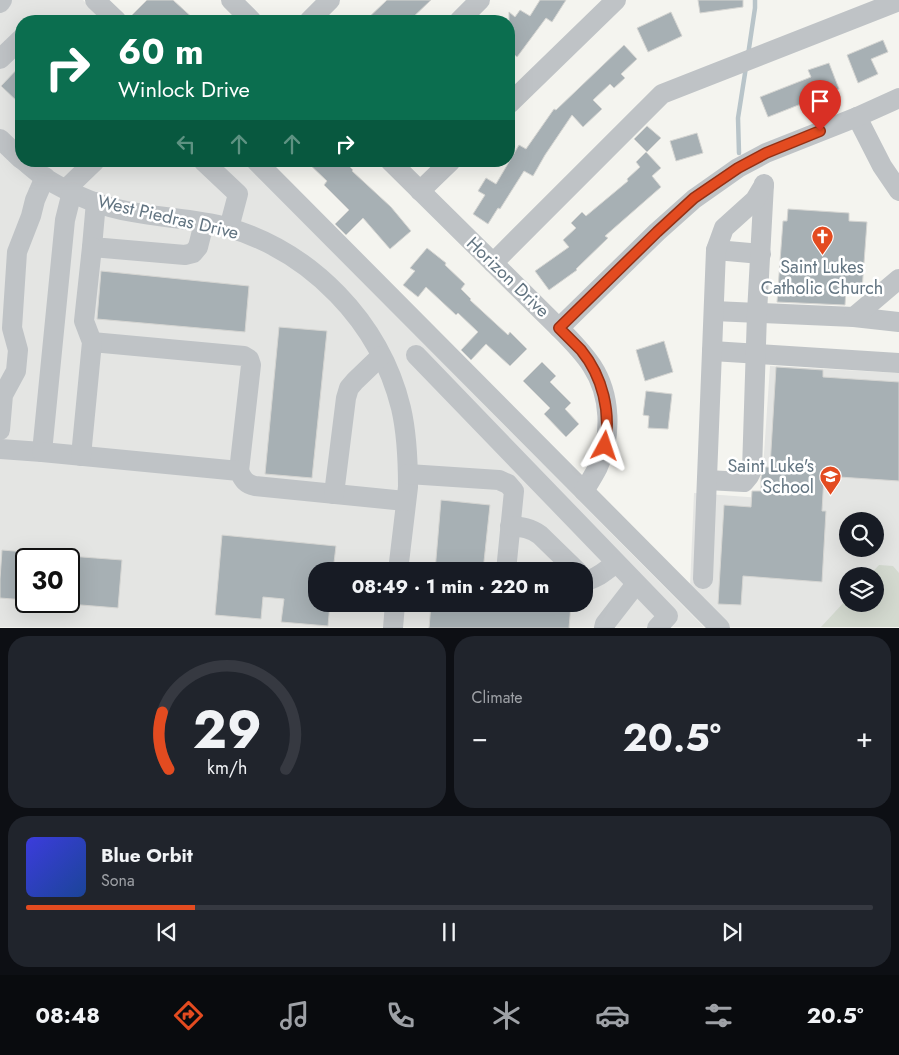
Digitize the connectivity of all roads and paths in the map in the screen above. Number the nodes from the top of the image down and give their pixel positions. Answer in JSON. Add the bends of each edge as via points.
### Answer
{"nodes":[{"id":1,"x":2,"y":0,"type":"edge"},
{"id":2,"x":95,"y":0,"type":"edge"},
{"id":3,"x":231,"y":0,"type":"edge"},
{"id":4,"x":330,"y":0,"type":"edge"},
{"id":5,"x":480,"y":0,"type":"edge"},
{"id":6,"x":616,"y":0,"type":"edge"},
{"id":7,"x":899,"y":2,"type":"edge"},
{"id":8,"x":0,"y":3,"type":"edge"},
{"id":9,"x":110,"y":15,"type":"edge"},
{"id":10,"x":246,"y":15,"type":"edge"},
{"id":11,"x":315,"y":15,"type":"edge"},
{"id":12,"x":465,"y":15,"type":"edge"},
{"id":13,"x":15,"y":45,"type":"edge"},
{"id":14,"x":0,"y":59,"type":"edge"},
{"id":15,"x":515,"y":98,"type":"edge"},
{"id":16,"x":899,"y":98,"type":"edge"},
{"id":17,"x":857,"y":117,"type":"junction"},
{"id":18,"x":0,"y":139,"type":"edge"},
{"id":19,"x":15,"y":153,"type":"edge"},
{"id":20,"x":766,"y":153,"type":"junction"},
{"id":21,"x":32,"y":167,"type":"edge"},
{"id":22,"x":90,"y":167,"type":"edge"},
{"id":23,"x":209,"y":167,"type":"edge"},
{"id":24,"x":262,"y":167,"type":"edge"},
{"id":25,"x":396,"y":167,"type":"edge"},
{"id":26,"x":445,"y":167,"type":"edge"},
{"id":27,"x":45,"y":177,"type":"junction"},
{"id":28,"x":764,"y":185,"type":"junction"},
{"id":29,"x":69,"y":191,"type":"junction"},
{"id":30,"x":420,"y":191,"type":"junction"},
{"id":31,"x":899,"y":191,"type":"edge"},
{"id":32,"x":96,"y":202,"type":"junction"},
{"id":33,"x":204,"y":222,"type":"junction"},
{"id":34,"x":230,"y":228,"type":"junction"},
{"id":35,"x":92,"y":247,"type":"junction"},
{"id":36,"x":716,"y":250,"type":"junction"},
{"id":37,"x":760,"y":254,"type":"junction"},
{"id":38,"x":493,"y":263,"type":"junction"},
{"id":39,"x":899,"y":279,"type":"edge"},
{"id":40,"x":714,"y":311,"type":"junction"},
{"id":41,"x":757,"y":313,"type":"junction"},
{"id":42,"x":854,"y":317,"type":"junction"},
{"id":43,"x":899,"y":322,"type":"edge"},
{"id":44,"x":559,"y":328,"type":"junction"},
{"id":45,"x":92,"y":342,"type":"junction"},
{"id":46,"x":712,"y":351,"type":"junction"},
{"id":47,"x":756,"y":354,"type":"junction"},
{"id":48,"x":416,"y":355,"type":"dead end"},
{"id":49,"x":382,"y":356,"type":"junction"},
{"id":50,"x":899,"y":363,"type":"edge"},
{"id":51,"x":0,"y":430,"type":"edge"},
{"id":52,"x":0,"y":449,"type":"edge"},
{"id":53,"x":42,"y":452,"type":"junction"},
{"id":54,"x":81,"y":456,"type":"junction"},
{"id":55,"x":239,"y":471,"type":"junction"},
{"id":56,"x":527,"y":471,"type":"junction"},
{"id":57,"x":408,"y":474,"type":"junction"},
{"id":58,"x":707,"y":480,"type":"junction"},
{"id":59,"x":508,"y":484,"type":"junction"},
{"id":60,"x":584,"y":491,"type":"junction"},
{"id":61,"x":334,"y":494,"type":"junction"},
{"id":62,"x":405,"y":502,"type":"junction"},
{"id":63,"x":510,"y":526,"type":"junction"},
{"id":64,"x":399,"y":562,"type":"edge"},
{"id":65,"x":507,"y":562,"type":"edge"},
{"id":66,"x":567,"y":562,"type":"edge"},
{"id":67,"x":616,"y":563,"type":"junction"},
{"id":68,"x":593,"y":577,"type":"edge"},
{"id":69,"x":703,"y":579,"type":"dead end"},
{"id":70,"x":636,"y":584,"type":"junction"},
{"id":71,"x":394,"y":612,"type":"edge"},
{"id":72,"x":668,"y":624,"type":"edge"},
{"id":73,"x":393,"y":628,"type":"edge"},
{"id":74,"x":604,"y":628,"type":"edge"},
{"id":75,"x":720,"y":628,"type":"edge"}],
"edges":[{"from":1,"to":8,"type":"street"},
{"from":2,"to":9,"type":"street"},
{"from":3,"to":10,"type":"street"},
{"from":4,"to":11,"type":"street"},
{"from":5,"to":12,"type":"street"},
{"from":6,"to":15,"type":"street"},
{"from":7,"to":38,"type":"street","via":[[662,94]]},
{"from":13,"to":14,"type":"street"},
{"from":16,"to":17,"type":"street"},
{"from":17,"to":20,"type":"street"},
{"from":17,"to":31,"type":"street"},
{"from":18,"to":19,"type":"street"},
{"from":20,"to":28,"type":"street"},
{"from":20,"to":44,"type":"street","via":[[694,198]]},
{"from":21,"to":27,"type":"street","name":"West Piedras Drive"},
{"from":22,"to":29,"type":"street"},
{"from":23,"to":34,"type":"street","via":[[238,194]]},
{"from":24,"to":60,"type":"street"},
{"from":25,"to":30,"type":"street","name":"Horizon Drive"},
{"from":26,"to":30,"type":"street"},
{"from":27,"to":29,"type":"street","name":"West Piedras Drive"},
{"from":27,"to":51,"type":"street","via":[[17,252],[12,328],[18,350],[16,371],[3,395]]},
{"from":28,"to":36,"type":"street","via":[[755,200],[724,228]]},
{"from":28,"to":37,"type":"street"},
{"from":29,"to":32,"type":"street","name":"West Piedras Drive"},
{"from":29,"to":53,"type":"street"},
{"from":30,"to":38,"type":"street","name":"Horizon Drive"},
{"from":32,"to":33,"type":"street","name":"West Piedras Drive","via":[[134,213]]},
{"from":32,"to":35,"type":"street"},
{"from":33,"to":34,"type":"street","name":"West Piedras Drive"},
{"from":33,"to":35,"type":"street","via":[[198,247],[184,256]]},
{"from":34,"to":49,"type":"street","name":"West Piedras Drive","via":[[275,247],[320,277],[355,313]]},
{"from":35,"to":45,"type":"street","via":[[84,321]]},
{"from":36,"to":37,"type":"street"},
{"from":36,"to":40,"type":"street"},
{"from":37,"to":41,"type":"street"},
{"from":38,"to":44,"type":"street","name":"Horizon Drive"},
{"from":39,"to":42,"type":"street"},
{"from":40,"to":41,"type":"street"},
{"from":40,"to":46,"type":"street"},
{"from":41,"to":42,"type":"street"},
{"from":41,"to":47,"type":"street"},
{"from":42,"to":43,"type":"street"},
{"from":44,"to":60,"type":"street","name":"Horizon Drive","via":[[582,351],[593,368],[607,411],[605,446],[598,467]]},
{"from":45,"to":54,"type":"street"},
{"from":45,"to":55,"type":"street","via":[[249,359],[251,365]]},
{"from":46,"to":47,"type":"street"},
{"from":46,"to":58,"type":"street"},
{"from":47,"to":50,"type":"street"},
{"from":47,"to":58,"type":"street","via":[[752,470],[744,482]]},
{"from":48,"to":56,"type":"street"},
{"from":49,"to":57,"type":"street","name":"West Piedras Drive","via":[[401,408]]},
{"from":49,"to":61,"type":"street","via":[[349,388]]},
{"from":52,"to":53,"type":"street"},
{"from":53,"to":54,"type":"street"},
{"from":54,"to":55,"type":"street"},
{"from":55,"to":61,"type":"street","via":[[247,484],[255,486]]},
{"from":56,"to":59,"type":"street"},
{"from":56,"to":67,"type":"street"},
{"from":57,"to":59,"type":"street","via":[[499,480]]},
{"from":57,"to":62,"type":"street","name":"West Piedras Drive"},
{"from":58,"to":69,"type":"street"},
{"from":59,"to":63,"type":"street","via":[[514,491]]},
{"from":60,"to":75,"type":"street"},
{"from":61,"to":62,"type":"street"},
{"from":62,"to":64,"type":"street","name":"West Piedras Drive"},
{"from":63,"to":65,"type":"street"},
{"from":63,"to":66,"type":"street","via":[[534,530]]},
{"from":67,"to":68,"type":"street"},
{"from":67,"to":70,"type":"street"},
{"from":70,"to":72,"type":"street"},
{"from":70,"to":74,"type":"street"},
{"from":71,"to":73,"type":"street"}]}
